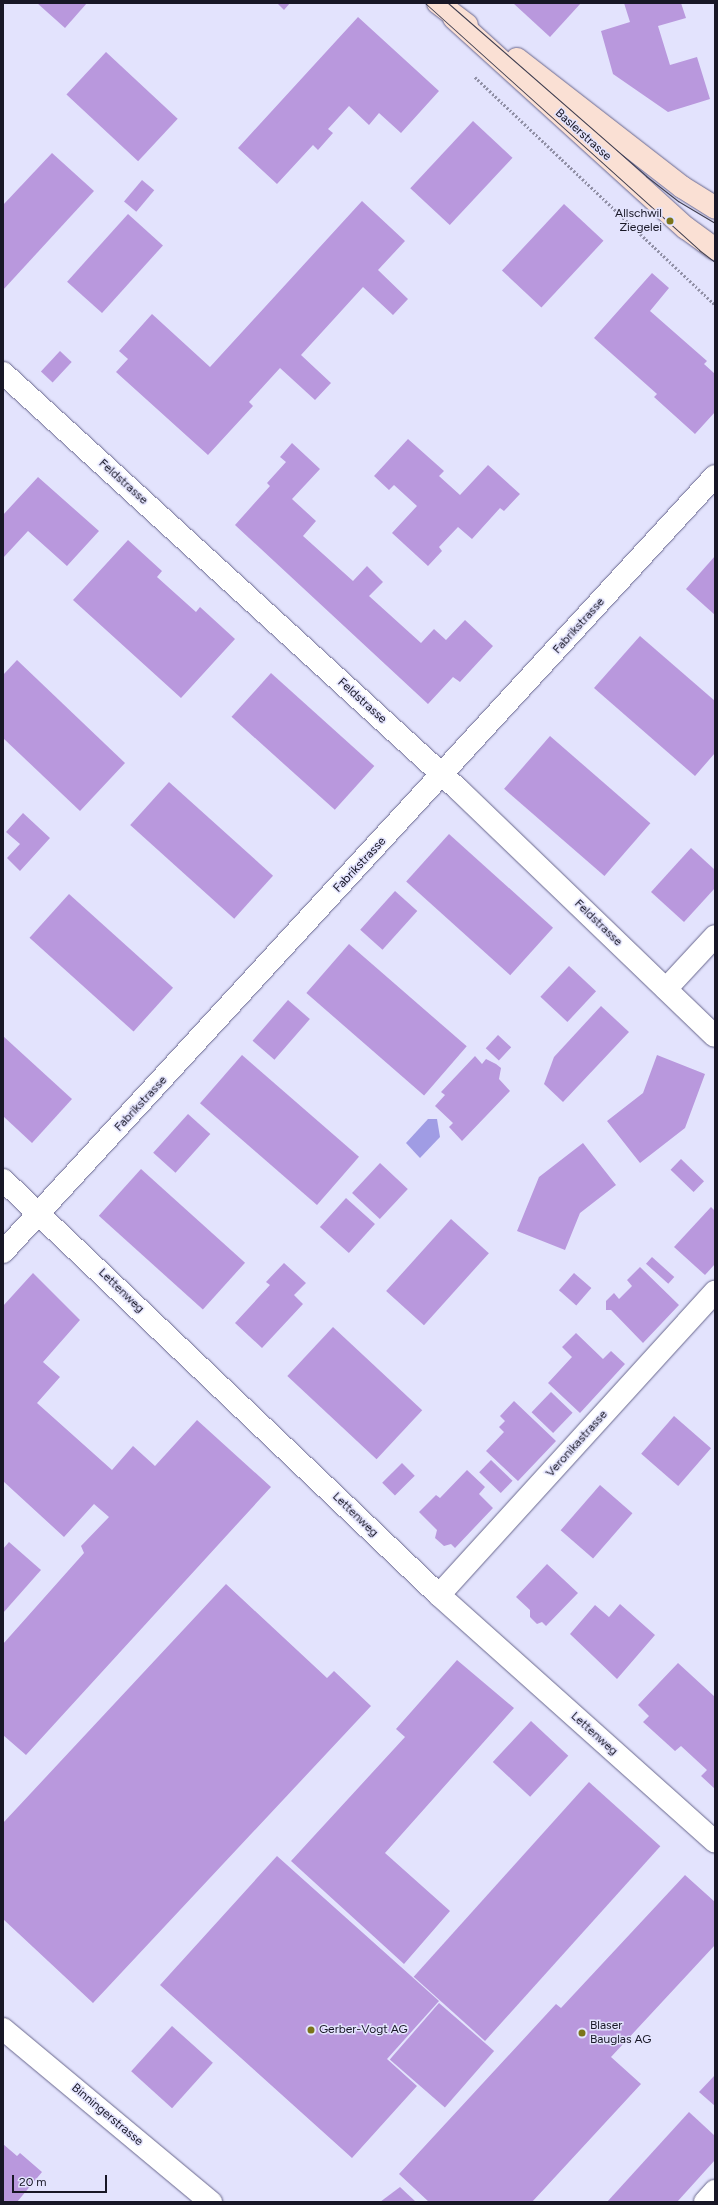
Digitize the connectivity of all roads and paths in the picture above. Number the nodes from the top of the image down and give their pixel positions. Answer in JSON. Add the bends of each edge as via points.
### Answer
{"nodes":[{"id":1,"x":444,"y":8,"type":"edge"},
{"id":2,"x":470,"y":72,"type":"dead end"},
{"id":3,"x":715,"y":208,"type":"edge"},
{"id":4,"x":715,"y":249,"type":"edge"},
{"id":5,"x":715,"y":304,"type":"edge"},
{"id":6,"x":3,"y":373,"type":"edge"},
{"id":7,"x":715,"y":476,"type":"edge"},
{"id":8,"x":443,"y":775,"type":"junction"},
{"id":9,"x":715,"y":936,"type":"edge"},
{"id":10,"x":666,"y":989,"type":"junction"},
{"id":11,"x":715,"y":1036,"type":"edge"},
{"id":12,"x":3,"y":1180,"type":"edge"},
{"id":13,"x":39,"y":1213,"type":"junction"},
{"id":14,"x":3,"y":1252,"type":"edge"},
{"id":15,"x":715,"y":1292,"type":"edge"},
{"id":16,"x":439,"y":1596,"type":"junction"},
{"id":17,"x":715,"y":1842,"type":"edge"},
{"id":18,"x":3,"y":2029,"type":"edge"},
{"id":19,"x":715,"y":2191,"type":"edge"},
{"id":20,"x":211,"y":2202,"type":"edge"},
{"id":21,"x":705,"y":2202,"type":"edge"}],
"edges":[{"from":1,"to":3,"type":"main road","name":"Baslerstrasse","via":[[520,60],[682,187]]},
{"from":1,"to":4,"type":"main road","name":"Baslerstrasse","via":[[686,228]]},
{"from":2,"to":5,"type":"path"},
{"from":6,"to":8,"type":"street","name":"Feldstrasse"},
{"from":7,"to":8,"type":"street","name":"Fabrikstrasse"},
{"from":8,"to":10,"type":"street","name":"Feldstrasse"},
{"from":8,"to":13,"type":"street","name":"Fabrikstrasse"},
{"from":9,"to":10,"type":"street"},
{"from":10,"to":11,"type":"street","name":"Feldstrasse"},
{"from":12,"to":13,"type":"street","name":"Lettenweg"},
{"from":13,"to":14,"type":"street","name":"Fabrikstrasse"},
{"from":13,"to":16,"type":"street","name":"Lettenweg"},
{"from":15,"to":16,"type":"street","name":"Veronikastrasse"},
{"from":16,"to":17,"type":"street","name":"Lettenweg"},
{"from":18,"to":20,"type":"street","name":"Binningerstrasse"},
{"from":19,"to":21,"type":"street"}]}
